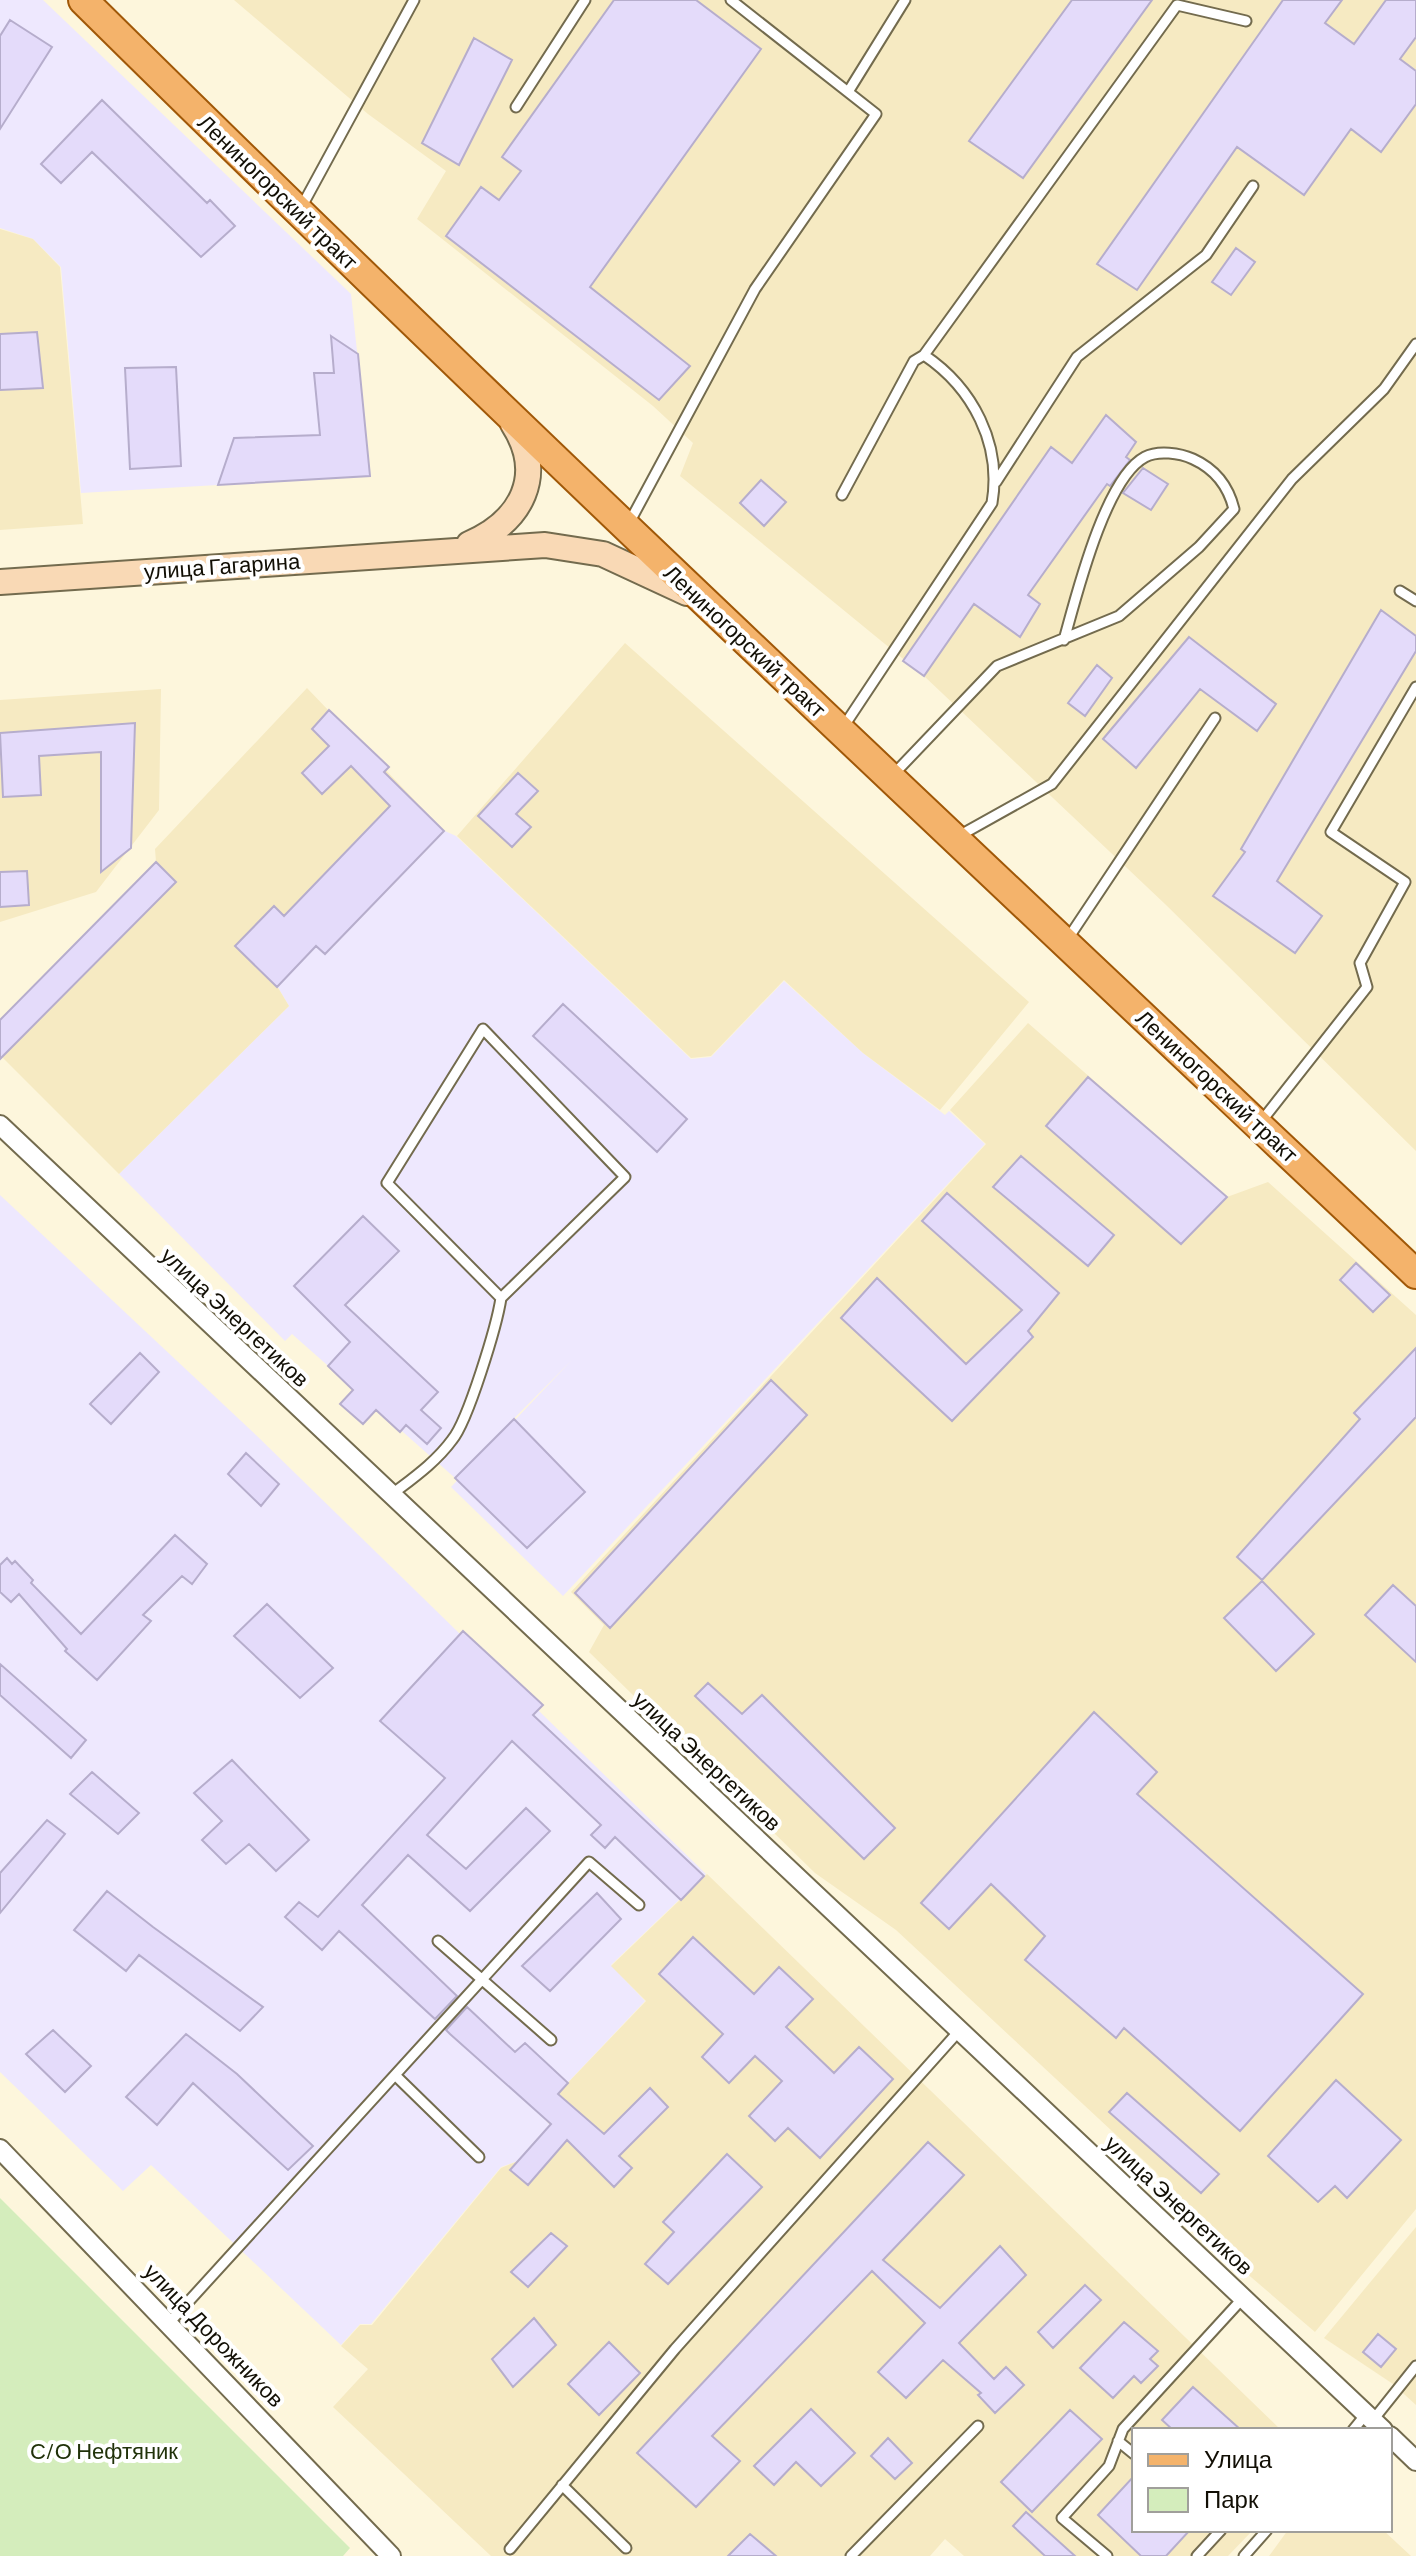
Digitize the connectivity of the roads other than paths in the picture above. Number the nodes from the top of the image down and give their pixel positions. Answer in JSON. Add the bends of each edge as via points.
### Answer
{"nodes":[{"id":1,"x":83,"y":0,"type":"edge"},
{"id":2,"x":414,"y":0,"type":"edge"},
{"id":3,"x":585,"y":0,"type":"edge"},
{"id":4,"x":731,"y":0,"type":"edge"},
{"id":5,"x":905,"y":0,"type":"edge"},
{"id":6,"x":1246,"y":21,"type":"dead end"},
{"id":7,"x":848,"y":92,"type":"junction"},
{"id":8,"x":516,"y":107,"type":"dead end"},
{"id":9,"x":1253,"y":186,"type":"dead end"},
{"id":10,"x":298,"y":213,"type":"junction"},
{"id":11,"x":1416,"y":344,"type":"edge"},
{"id":12,"x":924,"y":355,"type":"junction"},
{"id":13,"x":504,"y":411,"type":"junction"},
{"id":14,"x":996,"y":482,"type":"junction"},
{"id":15,"x":842,"y":495,"type":"dead end"},
{"id":16,"x":627,"y":528,"type":"junction"},
{"id":17,"x":443,"y":550,"type":"junction"},
{"id":18,"x":0,"y":582,"type":"edge"},
{"id":19,"x":1400,"y":591,"type":"dead end"},
{"id":20,"x":1416,"y":601,"type":"edge"},
{"id":21,"x":713,"y":611,"type":"junction"},
{"id":22,"x":1064,"y":640,"type":"junction"},
{"id":23,"x":1416,"y":687,"type":"edge"},
{"id":24,"x":1215,"y":718,"type":"dead end"},
{"id":25,"x":841,"y":731,"type":"junction"},
{"id":26,"x":890,"y":778,"type":"junction"},
{"id":27,"x":954,"y":839,"type":"junction"},
{"id":28,"x":1065,"y":943,"type":"junction"},
{"id":29,"x":0,"y":1125,"type":"edge"},
{"id":30,"x":1258,"y":1125,"type":"junction"},
{"id":31,"x":1416,"y":1274,"type":"edge"},
{"id":32,"x":501,"y":1298,"type":"junction"},
{"id":33,"x":390,"y":1496,"type":"junction"},
{"id":34,"x":639,"y":1905,"type":"dead end"},
{"id":35,"x":438,"y":1941,"type":"dead end"},
{"id":36,"x":482,"y":1980,"type":"junction"},
{"id":37,"x":959,"y":2031,"type":"junction"},
{"id":38,"x":551,"y":2040,"type":"dead end"},
{"id":39,"x":395,"y":2075,"type":"junction"},
{"id":40,"x":0,"y":2149,"type":"edge"},
{"id":41,"x":479,"y":2157,"type":"dead end"},
{"id":42,"x":1243,"y":2298,"type":"junction"},
{"id":43,"x":169,"y":2323,"type":"junction"},
{"id":44,"x":1416,"y":2366,"type":"edge"},
{"id":45,"x":1374,"y":2422,"type":"edge"},
{"id":46,"x":978,"y":2426,"type":"dead end"},
{"id":47,"x":1392,"y":2438,"type":"edge"},
{"id":48,"x":1118,"y":2441,"type":"junction"},
{"id":49,"x":1132,"y":2452,"type":"edge"},
{"id":50,"x":1416,"y":2461,"type":"edge"},
{"id":51,"x":562,"y":2485,"type":"junction"},
{"id":52,"x":1219,"y":2532,"type":"edge"},
{"id":53,"x":1265,"y":2532,"type":"edge"},
{"id":54,"x":626,"y":2548,"type":"dead end"},
{"id":55,"x":510,"y":2549,"type":"dead end"},
{"id":56,"x":391,"y":2556,"type":"edge"},
{"id":57,"x":851,"y":2556,"type":"edge"},
{"id":58,"x":1107,"y":2556,"type":"edge"},
{"id":59,"x":1197,"y":2556,"type":"edge"},
{"id":60,"x":1244,"y":2556,"type":"edge"}],
"edges":[{"from":1,"to":10,"type":"main road","name":"Лениногорский тракт"},
{"from":2,"to":10,"type":"lane"},
{"from":3,"to":8,"type":"lane"},
{"from":4,"to":7,"type":"lane"},
{"from":5,"to":7,"type":"lane"},
{"from":6,"to":12,"type":"lane","via":[[1177,5]]},
{"from":7,"to":16,"type":"lane","via":[[876,114],[755,289]]},
{"from":9,"to":14,"type":"lane","via":[[1206,255],[1077,357]]},
{"from":10,"to":13,"type":"main road","name":"Лениногорский тракт"},
{"from":11,"to":27,"type":"lane","via":[[1384,389],[1292,479],[1052,784]]},
{"from":12,"to":14,"type":"lane","via":[[965,392],[989,438]]},
{"from":12,"to":15,"type":"lane","via":[[914,361]]},
{"from":13,"to":16,"type":"main road","name":"Лениногорский тракт"},
{"from":13,"to":17,"type":"street","name":"улица Гагарина","via":[[527,448],[524,493],[495,529],[464,546]]},
{"from":14,"to":25,"type":"lane","via":[[992,503]]},
{"from":16,"to":21,"type":"main road","name":"Лениногорский тракт"},
{"from":17,"to":18,"type":"street","name":"улица Гагарина"},
{"from":17,"to":21,"type":"street","name":"улица Гагарина","via":[[525,544],[584,549],[658,577]]},
{"from":19,"to":20,"type":"lane"},
{"from":21,"to":25,"type":"main road","name":"Лениногорский тракт"},
{"from":22,"to":22,"type":"lane","via":[[1119,616],[1199,547],[1234,509],[1219,476],[1184,455],[1147,456],[1131,468],[1084,566]]},
{"from":22,"to":26,"type":"lane","via":[[997,666]]},
{"from":23,"to":30,"type":"lane","via":[[1331,832],[1405,882],[1360,963],[1367,987]]},
{"from":24,"to":28,"type":"lane"},
{"from":25,"to":26,"type":"main road","name":"Лениногорский тракт"},
{"from":26,"to":27,"type":"main road","name":"Лениногорский тракт"},
{"from":27,"to":28,"type":"main road","name":"Лениногорский тракт"},
{"from":28,"to":30,"type":"main road","name":"Лениногорский тракт"},
{"from":29,"to":33,"type":"street","name":"улица Энергетиков"},
{"from":30,"to":31,"type":"main road","name":"Лениногорский тракт"},
{"from":32,"to":32,"type":"lane","via":[[387,1183],[483,1029],[625,1177]]},
{"from":32,"to":33,"type":"lane","via":[[497,1326],[455,1438]]},
{"from":33,"to":37,"type":"street","name":"улица Энергетиков"},
{"from":34,"to":36,"type":"lane","via":[[589,1862]]},
{"from":35,"to":36,"type":"lane"},
{"from":36,"to":38,"type":"lane"},
{"from":36,"to":39,"type":"lane"},
{"from":37,"to":42,"type":"street","name":"улица Энергетиков"},
{"from":37,"to":51,"type":"lane","via":[[675,2349]]},
{"from":39,"to":41,"type":"lane"},
{"from":39,"to":43,"type":"lane"},
{"from":40,"to":43,"type":"street","name":"улица Дорожников"},
{"from":42,"to":45,"type":"street","name":"улица Энергетиков"},
{"from":42,"to":48,"type":"lane","via":[[1123,2429]]},
{"from":43,"to":56,"type":"street","name":"улица Дорожников"},
{"from":44,"to":45,"type":"lane"},
{"from":46,"to":57,"type":"lane"},
{"from":47,"to":50,"type":"street"},
{"from":48,"to":49,"type":"lane"},
{"from":48,"to":58,"type":"lane","via":[[1109,2466],[1062,2518]]},
{"from":51,"to":54,"type":"lane"},
{"from":51,"to":55,"type":"lane"},
{"from":52,"to":59,"type":"lane"},
{"from":53,"to":60,"type":"lane"}]}
